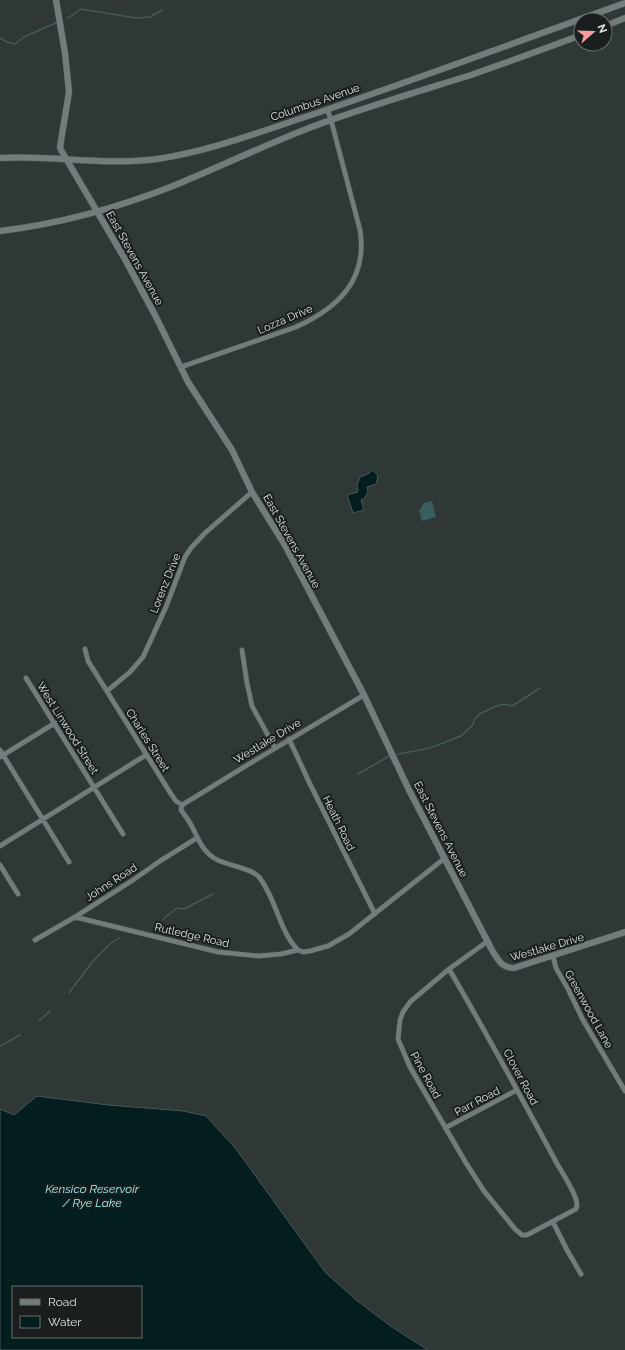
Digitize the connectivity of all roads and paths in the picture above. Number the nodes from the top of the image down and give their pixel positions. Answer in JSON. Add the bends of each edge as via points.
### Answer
{"nodes":[{"id":1,"x":56,"y":0,"type":"edge"},
{"id":2,"x":625,"y":3,"type":"edge"},
{"id":3,"x":625,"y":18,"type":"edge"},
{"id":4,"x":613,"y":23,"type":"edge"},
{"id":5,"x":573,"y":38,"type":"edge"},
{"id":6,"x":327,"y":109,"type":"junction"},
{"id":7,"x":331,"y":120,"type":"junction"},
{"id":8,"x":0,"y":158,"type":"edge"},
{"id":9,"x":67,"y":158,"type":"junction"},
{"id":10,"x":98,"y":212,"type":"junction"},
{"id":11,"x":0,"y":232,"type":"edge"},
{"id":12,"x":181,"y":367,"type":"junction"},
{"id":13,"x":252,"y":492,"type":"junction"},
{"id":14,"x":85,"y":648,"type":"dead end"},
{"id":15,"x":242,"y":650,"type":"dead end"},
{"id":16,"x":26,"y":678,"type":"dead end"},
{"id":17,"x":107,"y":690,"type":"junction"},
{"id":18,"x":364,"y":695,"type":"junction"},
{"id":19,"x":55,"y":723,"type":"junction"},
{"id":20,"x":289,"y":739,"type":"junction"},
{"id":21,"x":275,"y":748,"type":"junction"},
{"id":22,"x":0,"y":750,"type":"edge"},
{"id":23,"x":146,"y":755,"type":"junction"},
{"id":24,"x":2,"y":756,"type":"edge"},
{"id":25,"x":94,"y":787,"type":"junction"},
{"id":26,"x":182,"y":806,"type":"junction"},
{"id":27,"x":43,"y":819,"type":"junction"},
{"id":28,"x":123,"y":834,"type":"dead end"},
{"id":29,"x":196,"y":838,"type":"junction"},
{"id":30,"x":0,"y":846,"type":"edge"},
{"id":31,"x":445,"y":858,"type":"junction"},
{"id":32,"x":69,"y":862,"type":"dead end"},
{"id":33,"x":0,"y":865,"type":"edge"},
{"id":34,"x":18,"y":894,"type":"dead end"},
{"id":35,"x":375,"y":914,"type":"junction"},
{"id":36,"x":75,"y":917,"type":"junction"},
{"id":37,"x":625,"y":932,"type":"edge"},
{"id":38,"x":35,"y":940,"type":"dead end"},
{"id":39,"x":488,"y":941,"type":"junction"},
{"id":40,"x":298,"y":950,"type":"junction"},
{"id":41,"x":553,"y":956,"type":"junction"},
{"id":42,"x":449,"y":969,"type":"junction"},
{"id":43,"x":517,"y":1090,"type":"junction"},
{"id":44,"x":625,"y":1091,"type":"edge"},
{"id":45,"x":445,"y":1128,"type":"junction"},
{"id":46,"x":553,"y":1222,"type":"junction"},
{"id":47,"x":582,"y":1274,"type":"dead end"}],
"edges":[{"from":1,"to":9,"type":"street","name":"East Stevens Avenue","via":[[69,92],[60,146]]},
{"from":2,"to":6,"type":"street","name":"Columbus Avenue"},
{"from":3,"to":4,"type":"street"},
{"from":5,"to":7,"type":"street","name":"Columbus Avenue"},
{"from":6,"to":7,"type":"street","name":"Lozza Drive"},
{"from":6,"to":9,"type":"street","name":"Columbus Avenue","via":[[205,148],[171,156],[127,161]]},
{"from":7,"to":10,"type":"street","name":"Columbus Avenue","via":[[178,184]]},
{"from":7,"to":12,"type":"street","name":"Lozza Drive","via":[[358,217],[361,237],[360,260],[354,279],[340,299],[312,320]]},
{"from":8,"to":9,"type":"street","name":"Columbus Avenue"},
{"from":9,"to":10,"type":"street","name":"East Stevens Avenue"},
{"from":10,"to":11,"type":"street","name":"Columbus Avenue"},
{"from":10,"to":12,"type":"street","name":"East Stevens Avenue"},
{"from":12,"to":13,"type":"street","name":"East Stevens Avenue","via":[[232,450]]},
{"from":13,"to":17,"type":"street","name":"Lorenz Drive","via":[[191,548],[143,657],[130,672]]},
{"from":13,"to":18,"type":"street","name":"East Stevens Avenue","via":[[286,547]]},
{"from":14,"to":17,"type":"street","name":"Charles Street","via":[[88,661]]},
{"from":15,"to":21,"type":"street","via":[[252,706]]},
{"from":16,"to":19,"type":"street","name":"West Linwood Street"},
{"from":17,"to":23,"type":"street","name":"Charles Street"},
{"from":18,"to":20,"type":"street","name":"Westlake Drive"},
{"from":18,"to":31,"type":"street","name":"East Stevens Avenue"},
{"from":19,"to":24,"type":"street"},
{"from":19,"to":25,"type":"street","name":"West Linwood Street"},
{"from":20,"to":21,"type":"street","name":"Westlake Drive"},
{"from":20,"to":35,"type":"street","name":"Heath Road"},
{"from":21,"to":26,"type":"street","name":"Westlake Drive"},
{"from":22,"to":24,"type":"street"},
{"from":23,"to":25,"type":"street"},
{"from":23,"to":26,"type":"street","name":"Charles Street","via":[[170,794]]},
{"from":24,"to":27,"type":"street"},
{"from":25,"to":27,"type":"street"},
{"from":25,"to":28,"type":"street","name":"West Linwood Street"},
{"from":26,"to":29,"type":"street","name":"Charles Street","via":[[181,810]]},
{"from":27,"to":30,"type":"street"},
{"from":27,"to":32,"type":"street"},
{"from":29,"to":36,"type":"street","name":"Johns Road"},
{"from":29,"to":40,"type":"street","name":"Charles Street","via":[[214,859],[257,875],[294,947]]},
{"from":31,"to":35,"type":"street","name":"Rutledge Road"},
{"from":31,"to":39,"type":"street","name":"East Stevens Avenue"},
{"from":33,"to":34,"type":"street"},
{"from":35,"to":40,"type":"street","name":"Rutledge Road","via":[[336,942],[310,951]]},
{"from":36,"to":38,"type":"street","name":"Johns Road"},
{"from":36,"to":40,"type":"street","name":"Rutledge Road","via":[[218,952],[258,956]]},
{"from":37,"to":41,"type":"street","name":"Westlake Drive"},
{"from":39,"to":41,"type":"street","name":"Westlake Drive","via":[[501,964],[507,968]]},
{"from":39,"to":42,"type":"street","name":"Pine Road"},
{"from":41,"to":44,"type":"street","name":"Greenwood Lane","via":[[556,968],[583,1020]]},
{"from":42,"to":43,"type":"street","name":"Clover Road"},
{"from":42,"to":45,"type":"street","name":"Pine Road","via":[[410,1002],[403,1012],[398,1028],[398,1039],[403,1054]]},
{"from":43,"to":45,"type":"street","name":"Parr Road"},
{"from":43,"to":46,"type":"street","name":"Clover Road","via":[[575,1194],[578,1208]]},
{"from":45,"to":46,"type":"street","name":"Pine Road","via":[[484,1191],[519,1233],[527,1235]]},
{"from":46,"to":47,"type":"street"}]}
